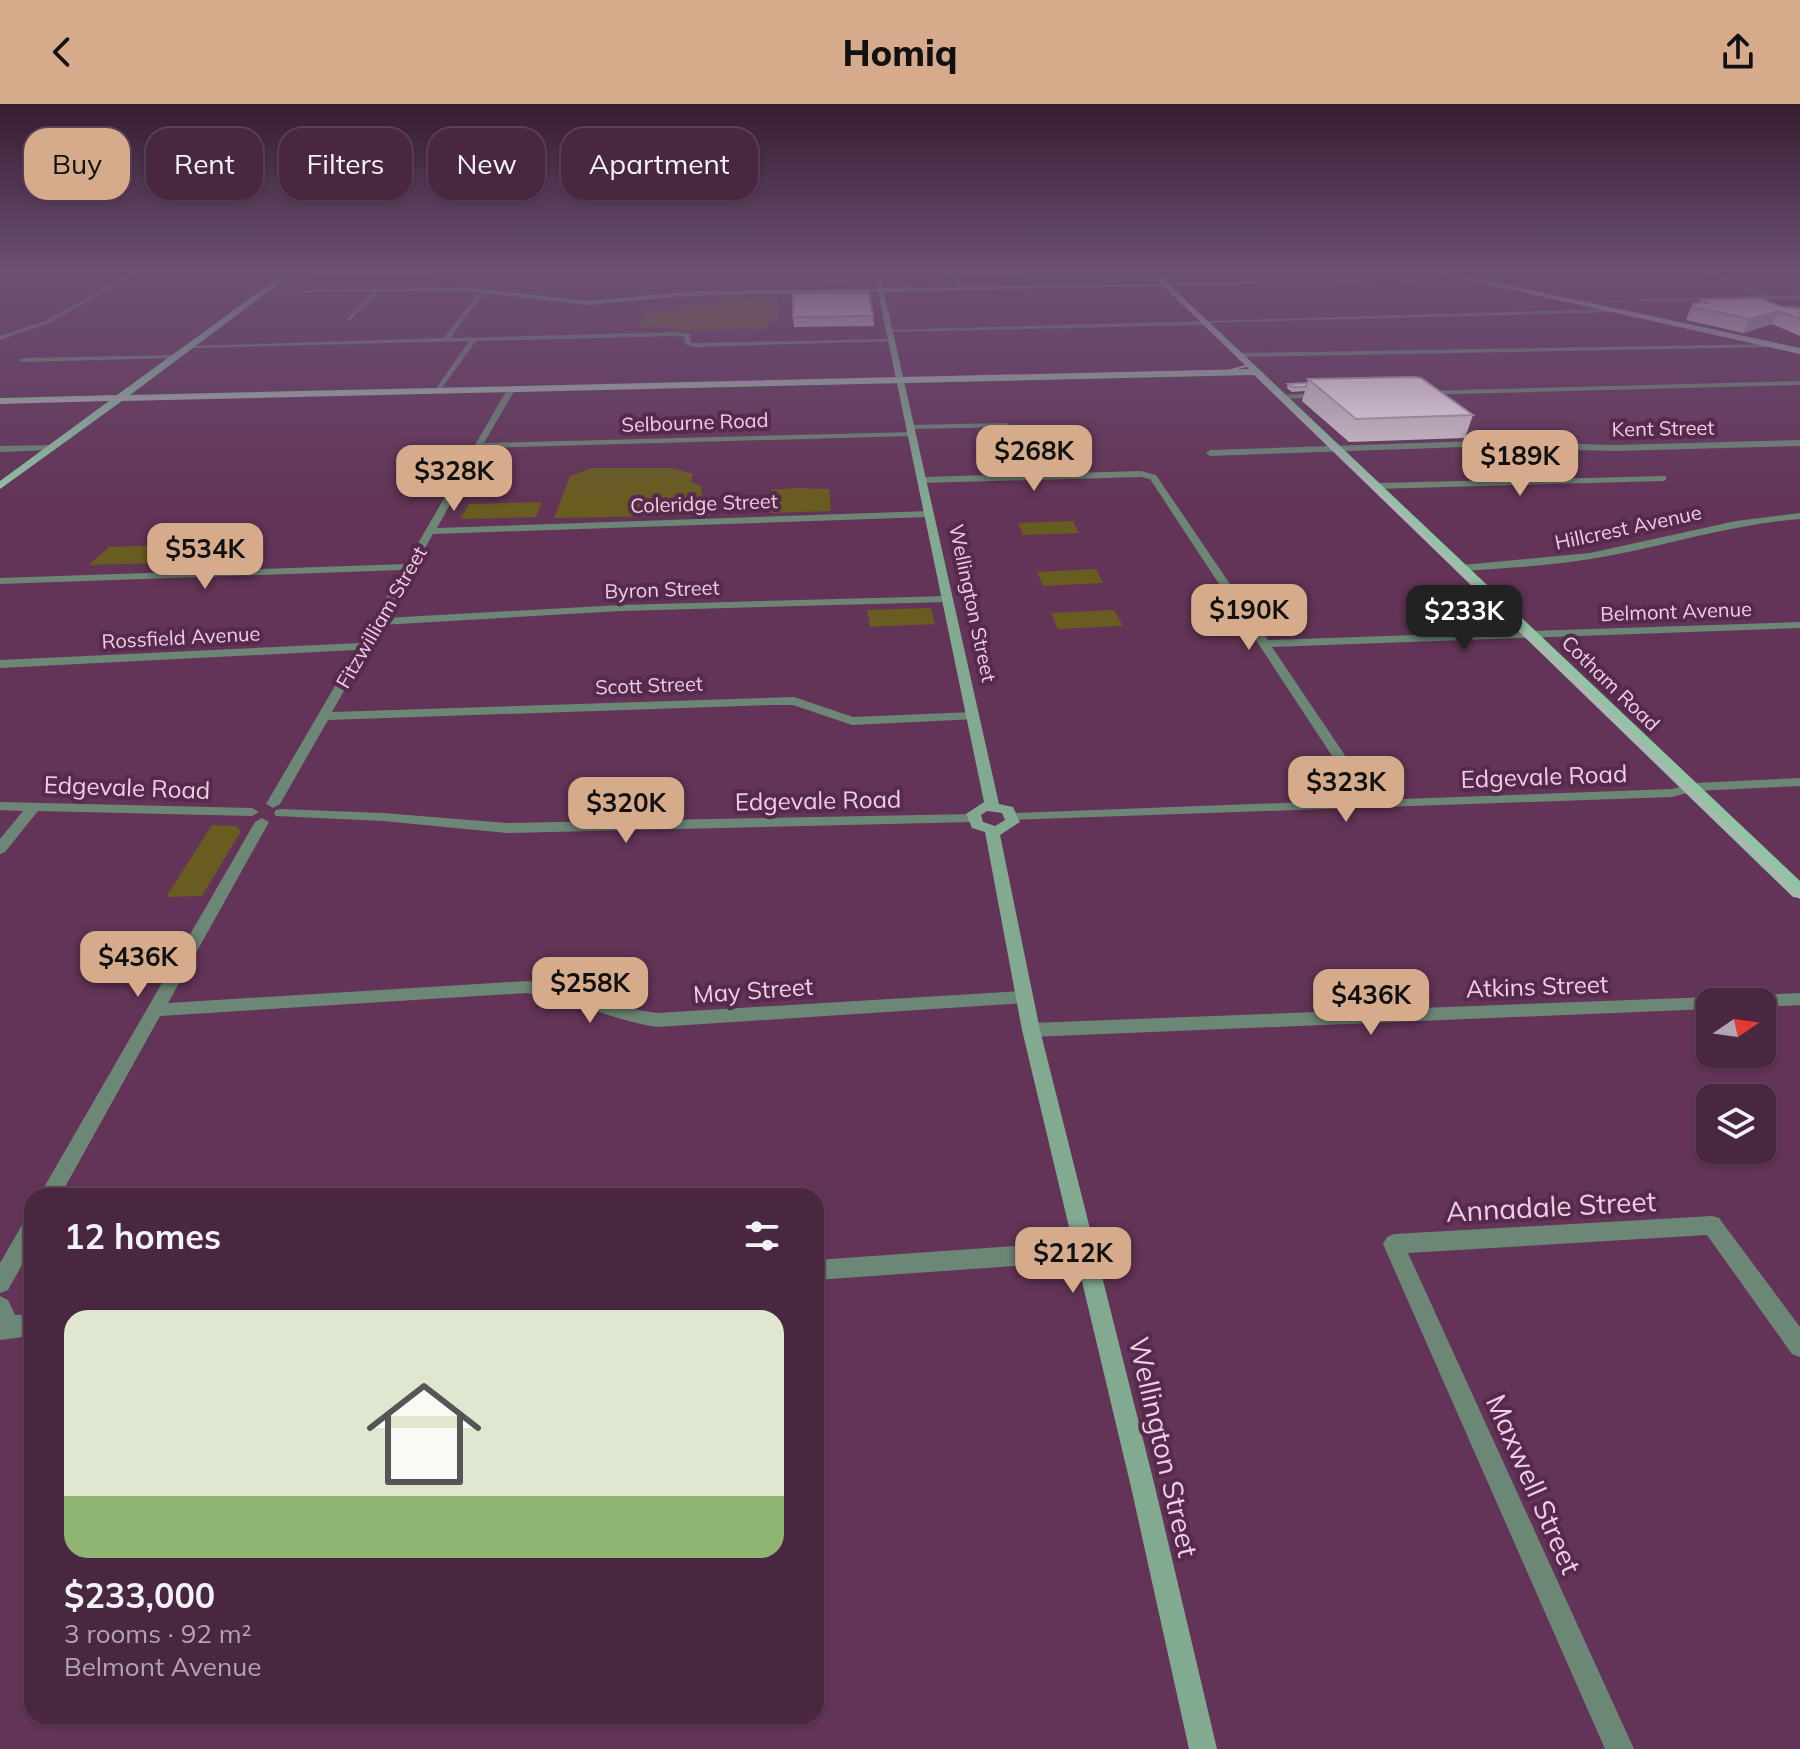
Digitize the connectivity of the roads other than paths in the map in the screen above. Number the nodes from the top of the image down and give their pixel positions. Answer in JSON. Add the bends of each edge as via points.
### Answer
{"nodes":[{"id":1,"x":191,"y":347,"type":"edge"},
{"id":2,"x":469,"y":347,"type":"edge"},
{"id":3,"x":893,"y":347,"type":"edge"},
{"id":4,"x":1230,"y":347,"type":"edge"},
{"id":5,"x":1607,"y":347,"type":"edge"},
{"id":6,"x":1239,"y":355,"type":"junction"},
{"id":7,"x":177,"y":357,"type":"junction"},
{"id":8,"x":23,"y":360,"type":"dead end"},
{"id":9,"x":1254,"y":370,"type":"junction"},
{"id":10,"x":901,"y":379,"type":"junction"},
{"id":11,"x":1800,"y":383,"type":"edge"},
{"id":12,"x":512,"y":388,"type":"junction"},
{"id":13,"x":439,"y":390,"type":"junction"},
{"id":14,"x":1403,"y":393,"type":"edge"},
{"id":15,"x":1331,"y":395,"type":"edge"},
{"id":16,"x":1282,"y":397,"type":"junction"},
{"id":17,"x":119,"y":398,"type":"junction"},
{"id":18,"x":0,"y":401,"type":"edge"},
{"id":19,"x":1008,"y":425,"type":"dead end"},
{"id":20,"x":911,"y":431,"type":"junction"},
{"id":21,"x":1800,"y":443,"type":"edge"},
{"id":22,"x":479,"y":446,"type":"junction"},
{"id":23,"x":53,"y":447,"type":"junction"},
{"id":24,"x":0,"y":449,"type":"edge"},
{"id":25,"x":1336,"y":449,"type":"junction"},
{"id":26,"x":1210,"y":453,"type":"dead end"},
{"id":27,"x":1663,"y":478,"type":"dead end"},
{"id":28,"x":922,"y":480,"type":"junction"},
{"id":29,"x":0,"y":486,"type":"edge"},
{"id":30,"x":1376,"y":486,"type":"junction"},
{"id":31,"x":929,"y":514,"type":"junction"},
{"id":32,"x":1800,"y":516,"type":"edge"},
{"id":33,"x":431,"y":529,"type":"junction"},
{"id":34,"x":409,"y":567,"type":"junction"},
{"id":35,"x":1462,"y":568,"type":"junction"},
{"id":36,"x":0,"y":581,"type":"edge"},
{"id":37,"x":947,"y":599,"type":"junction"},
{"id":38,"x":378,"y":622,"type":"junction"},
{"id":39,"x":1800,"y":625,"type":"edge"},
{"id":40,"x":1532,"y":634,"type":"junction"},
{"id":41,"x":1265,"y":644,"type":"junction"},
{"id":42,"x":364,"y":646,"type":"junction"},
{"id":43,"x":0,"y":664,"type":"edge"},
{"id":44,"x":324,"y":716,"type":"junction"},
{"id":45,"x":973,"y":716,"type":"junction"},
{"id":46,"x":1800,"y":782,"type":"edge"},
{"id":47,"x":1691,"y":788,"type":"junction"},
{"id":48,"x":1371,"y":804,"type":"junction"},
{"id":49,"x":992,"y":805,"type":"junction"},
{"id":50,"x":0,"y":806,"type":"edge"},
{"id":51,"x":35,"y":806,"type":"junction"},
{"id":52,"x":277,"y":809,"type":"junction"},
{"id":53,"x":257,"y":817,"type":"junction"},
{"id":54,"x":1013,"y":817,"type":"junction"},
{"id":55,"x":973,"y":818,"type":"junction"},
{"id":56,"x":992,"y":831,"type":"junction"},
{"id":57,"x":0,"y":849,"type":"edge"},
{"id":58,"x":1800,"y":892,"type":"edge"},
{"id":59,"x":1024,"y":997,"type":"junction"},
{"id":60,"x":1800,"y":999,"type":"edge"},
{"id":61,"x":1776,"y":1000,"type":"edge"},
{"id":62,"x":1696,"y":1004,"type":"edge"},
{"id":63,"x":155,"y":1010,"type":"junction"},
{"id":64,"x":1031,"y":1030,"type":"junction"},
{"id":65,"x":54,"y":1188,"type":"edge"},
{"id":66,"x":24,"y":1241,"type":"edge"},
{"id":67,"x":1394,"y":1244,"type":"joint"},
{"id":68,"x":1086,"y":1251,"type":"junction"},
{"id":69,"x":824,"y":1269,"type":"edge"},
{"id":70,"x":0,"y":1283,"type":"edge"},
{"id":71,"x":0,"y":1321,"type":"edge"},
{"id":72,"x":24,"y":1324,"type":"edge"},
{"id":73,"x":1800,"y":1346,"type":"edge"},
{"id":74,"x":1203,"y":1749,"type":"edge"},
{"id":75,"x":1620,"y":1749,"type":"edge"}],
"edges":[{"from":1,"to":7,"type":"main road"},
{"from":2,"to":13,"type":"street"},
{"from":3,"to":10,"type":"street","name":"Wellington Street"},
{"from":4,"to":6,"type":"main road","name":"Cotham Road"},
{"from":5,"to":6,"type":"street"},
{"from":6,"to":9,"type":"main road","name":"Cotham Road"},
{"from":7,"to":8,"type":"street"},
{"from":7,"to":17,"type":"main road"},
{"from":9,"to":10,"type":"main road"},
{"from":9,"to":16,"type":"main road","name":"Cotham Road"},
{"from":10,"to":12,"type":"main road"},
{"from":10,"to":20,"type":"street","name":"Wellington Street"},
{"from":11,"to":14,"type":"street"},
{"from":12,"to":13,"type":"main road"},
{"from":12,"to":22,"type":"street","name":"Fitzwilliam Street"},
{"from":13,"to":17,"type":"main road"},
{"from":15,"to":16,"type":"street"},
{"from":16,"to":25,"type":"main road","name":"Cotham Road"},
{"from":17,"to":18,"type":"main road"},
{"from":17,"to":23,"type":"main road"},
{"from":19,"to":20,"type":"street","name":"Selbourne Road"},
{"from":20,"to":22,"type":"street","name":"Selbourne Road"},
{"from":20,"to":28,"type":"street","name":"Wellington Street"},
{"from":21,"to":25,"type":"street","name":"Kent Street"},
{"from":22,"to":33,"type":"street","name":"Fitzwilliam Street"},
{"from":23,"to":24,"type":"street"},
{"from":23,"to":29,"type":"main road"},
{"from":25,"to":26,"type":"street","name":"Kent Street"},
{"from":25,"to":30,"type":"main road","name":"Cotham Road"},
{"from":27,"to":30,"type":"street"},
{"from":28,"to":31,"type":"street","name":"Wellington Street"},
{"from":28,"to":41,"type":"street","via":[[1149,475]]},
{"from":30,"to":35,"type":"main road","name":"Cotham Road"},
{"from":31,"to":33,"type":"street","name":"Coleridge Street"},
{"from":31,"to":37,"type":"street","name":"Wellington Street"},
{"from":32,"to":35,"type":"street","name":"Hillcrest Avenue","via":[[1717,526],[1607,553]]},
{"from":33,"to":34,"type":"street","name":"Fitzwilliam Street"},
{"from":34,"to":36,"type":"street"},
{"from":34,"to":38,"type":"street","name":"Fitzwilliam Street"},
{"from":35,"to":40,"type":"main road","name":"Cotham Road"},
{"from":37,"to":38,"type":"street","name":"Byron Street","via":[[621,608]]},
{"from":37,"to":45,"type":"street","name":"Wellington Street"},
{"from":38,"to":42,"type":"street","name":"Fitzwilliam Street"},
{"from":39,"to":40,"type":"street","name":"Belmont Avenue"},
{"from":40,"to":41,"type":"street","name":"Belmont Avenue"},
{"from":40,"to":47,"type":"main road","name":"Cotham Road"},
{"from":41,"to":48,"type":"street"},
{"from":42,"to":43,"type":"street","name":"Rossfield Avenue"},
{"from":42,"to":44,"type":"street","name":"Fitzwilliam Street"},
{"from":44,"to":45,"type":"street","name":"Scott Street","via":[[782,701],[852,721]]},
{"from":44,"to":52,"type":"street","name":"Fitzwilliam Street"},
{"from":45,"to":49,"type":"street","name":"Wellington Street"},
{"from":46,"to":47,"type":"street","name":"Edgevale Road"},
{"from":47,"to":48,"type":"street","name":"Edgevale Road","via":[[1677,793]]},
{"from":47,"to":58,"type":"main road","name":"Cotham Road"},
{"from":48,"to":54,"type":"street","name":"Edgevale Road"},
{"from":49,"to":54,"type":"street"},
{"from":49,"to":55,"type":"street","via":[[979,808]]},
{"from":50,"to":51,"type":"street","name":"Edgevale Road"},
{"from":51,"to":53,"type":"street","name":"Edgevale Road"},
{"from":51,"to":57,"type":"street"},
{"from":52,"to":53,"type":"street","via":[[260,807]]},
{"from":52,"to":55,"type":"street","name":"Edgevale Road","via":[[507,828]]},
{"from":53,"to":63,"type":"street"},
{"from":54,"to":56,"type":"street","via":[[1010,825]]},
{"from":55,"to":56,"type":"street"},
{"from":56,"to":59,"type":"street","name":"Wellington Street"},
{"from":59,"to":63,"type":"street","name":"May Street","via":[[657,1020],[629,1018],[553,989],[527,987]]},
{"from":59,"to":64,"type":"street","name":"Wellington Street"},
{"from":60,"to":61,"type":"street"},
{"from":62,"to":64,"type":"street","name":"Atkins Street"},
{"from":63,"to":65,"type":"street"},
{"from":64,"to":68,"type":"street","name":"Wellington Street"},
{"from":66,"to":70,"type":"street"},
{"from":67,"to":73,"type":"street","name":"Annadale Street","via":[[1712,1225]]},
{"from":67,"to":75,"type":"street","name":"Maxwell Street"},
{"from":68,"to":69,"type":"street"},
{"from":68,"to":74,"type":"street","name":"Wellington Street"},
{"from":71,"to":72,"type":"street"}]}
